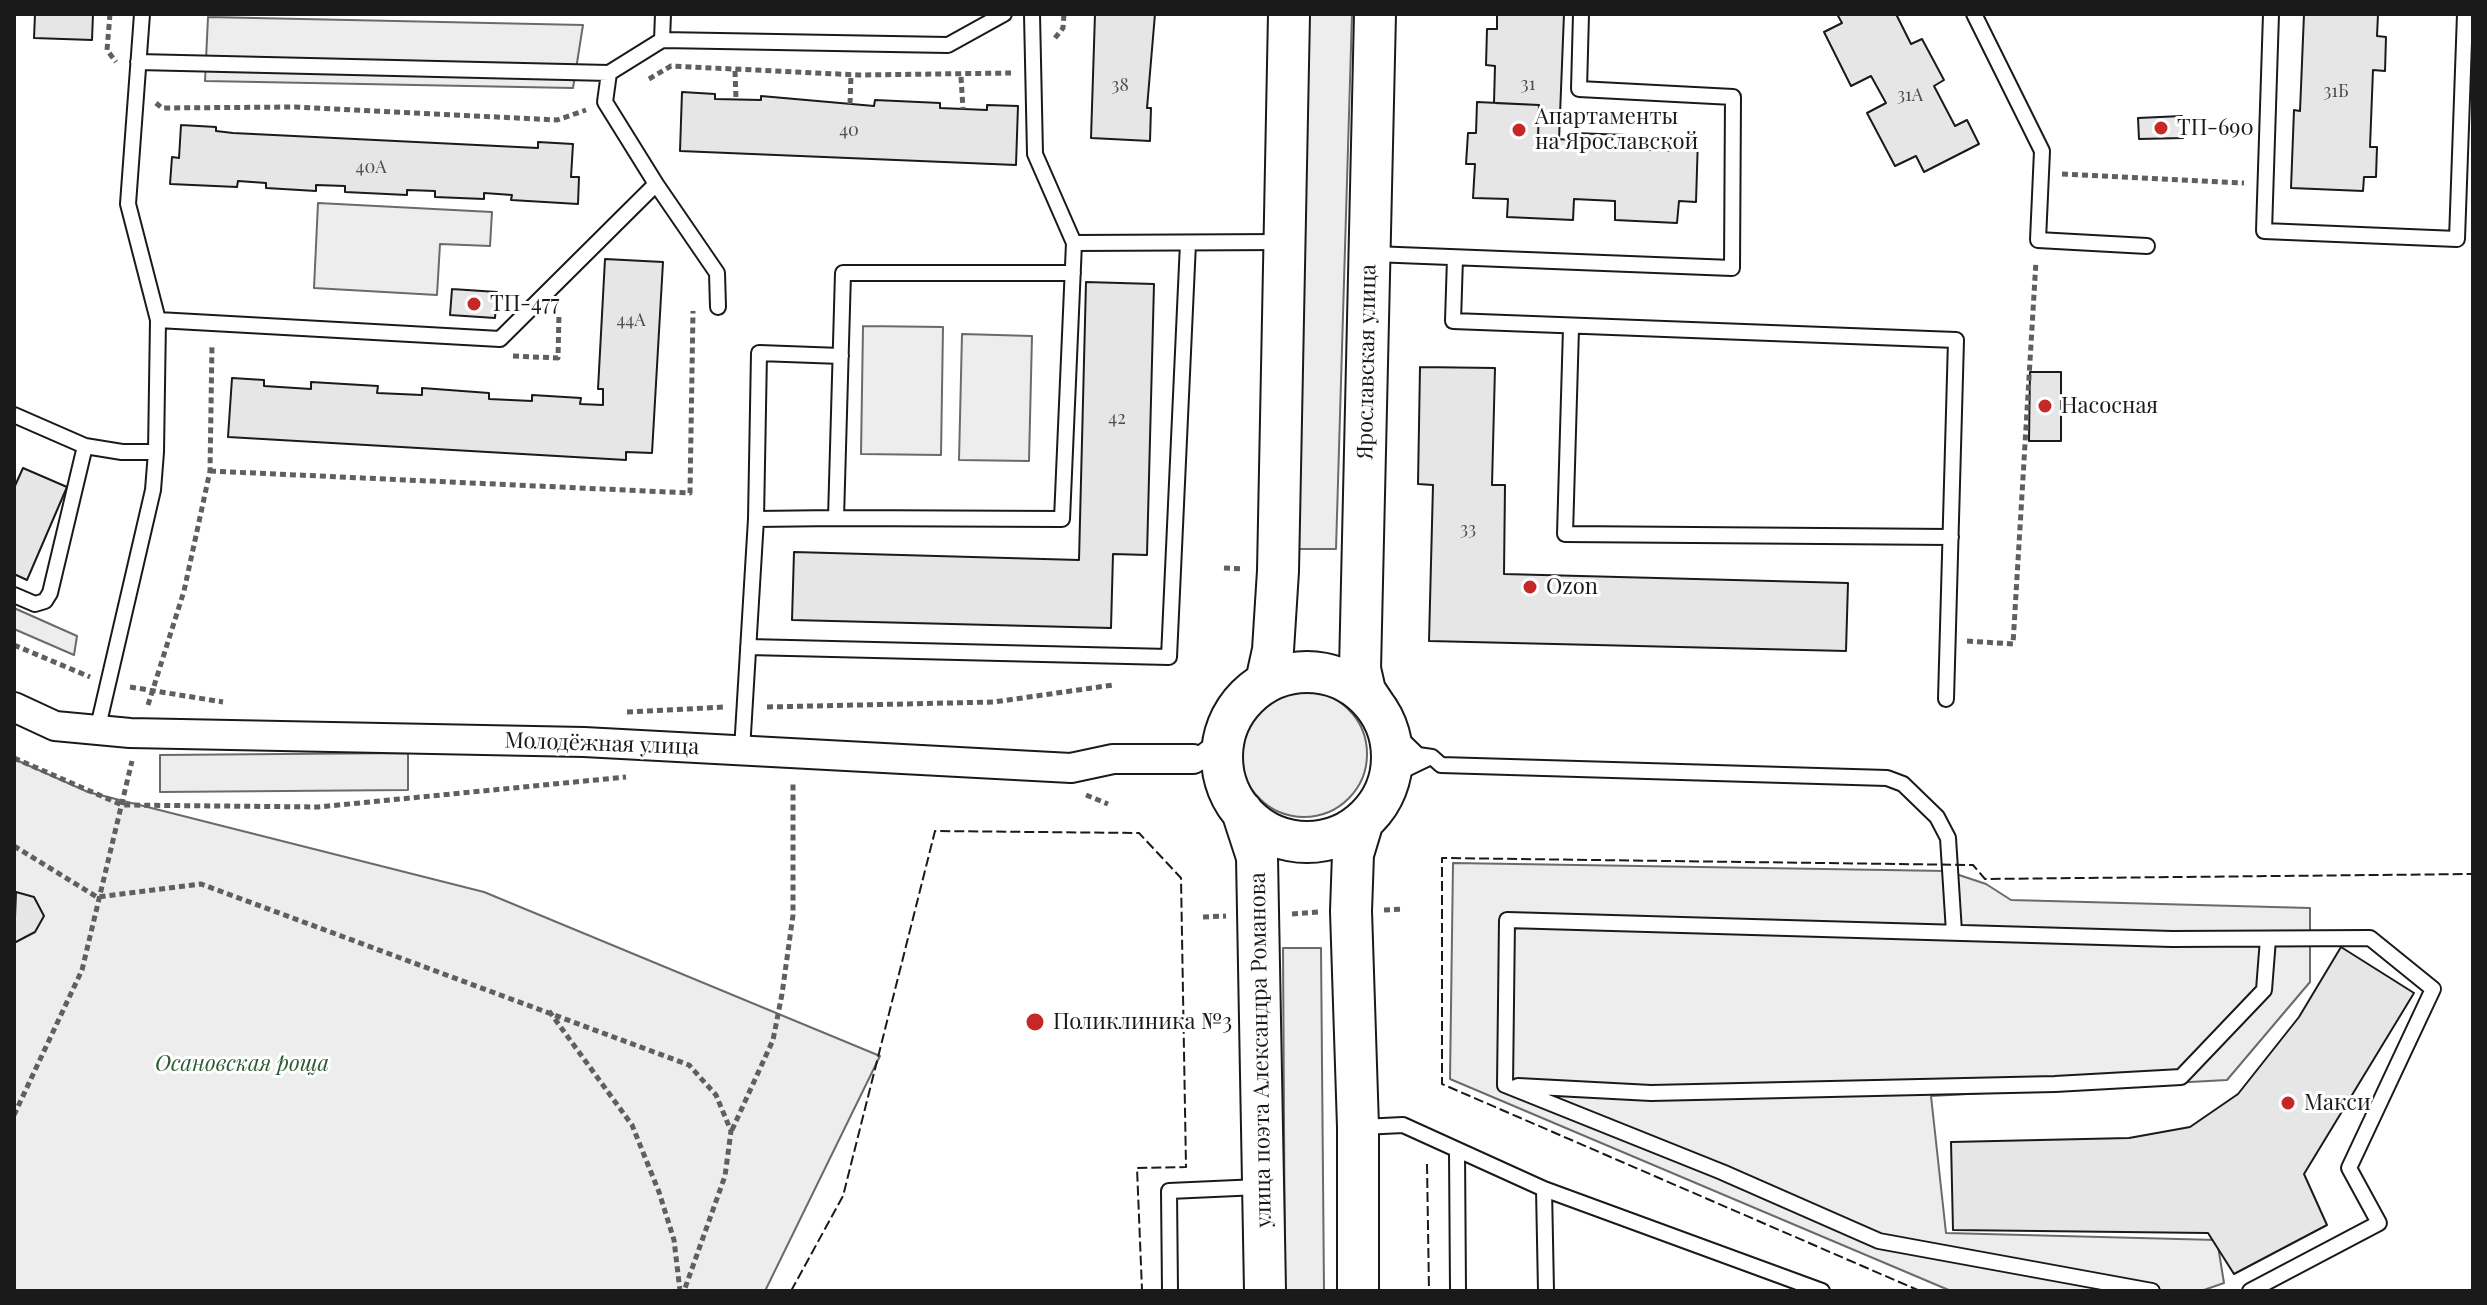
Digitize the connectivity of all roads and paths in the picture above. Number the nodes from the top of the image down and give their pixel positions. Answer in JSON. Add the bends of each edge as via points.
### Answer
{"nodes":[{"id":1,"x":110,"y":14,"type":"edge"},
{"id":2,"x":142,"y":14,"type":"edge"},
{"id":3,"x":663,"y":14,"type":"edge"},
{"id":4,"x":1004,"y":14,"type":"edge"},
{"id":5,"x":1032,"y":14,"type":"edge"},
{"id":6,"x":1289,"y":14,"type":"edge"},
{"id":7,"x":1375,"y":14,"type":"edge"},
{"id":8,"x":1581,"y":14,"type":"edge"},
{"id":9,"x":1974,"y":14,"type":"edge"},
{"id":10,"x":2271,"y":14,"type":"edge"},
{"id":11,"x":2465,"y":14,"type":"edge"},
{"id":12,"x":662,"y":40,"type":"junction"},
{"id":13,"x":107,"y":50,"type":"dead end"},
{"id":14,"x":138,"y":62,"type":"junction"},
{"id":15,"x":735,"y":71,"type":"dead end"},
{"id":16,"x":609,"y":73,"type":"junction"},
{"id":17,"x":851,"y":75,"type":"dead end"},
{"id":18,"x":961,"y":77,"type":"dead end"},
{"id":19,"x":736,"y":99,"type":"dead end"},
{"id":20,"x":850,"y":104,"type":"dead end"},
{"id":21,"x":963,"y":109,"type":"dead end"},
{"id":22,"x":2041,"y":173,"type":"junction"},
{"id":23,"x":656,"y":184,"type":"junction"},
{"id":24,"x":2266,"y":184,"type":"junction"},
{"id":25,"x":2038,"y":240,"type":"junction"},
{"id":26,"x":1283,"y":242,"type":"junction"},
{"id":27,"x":1074,"y":243,"type":"junction"},
{"id":28,"x":1188,"y":243,"type":"junction"},
{"id":29,"x":2147,"y":246,"type":"dead end"},
{"id":30,"x":1368,"y":254,"type":"junction"},
{"id":31,"x":1455,"y":258,"type":"junction"},
{"id":32,"x":579,"y":260,"type":"junction"},
{"id":33,"x":1073,"y":273,"type":"junction"},
{"id":34,"x":693,"y":306,"type":"dead end"},
{"id":35,"x":718,"y":307,"type":"dead end"},
{"id":36,"x":158,"y":320,"type":"junction"},
{"id":37,"x":1571,"y":328,"type":"junction"},
{"id":38,"x":228,"y":341,"type":"dead end"},
{"id":39,"x":511,"y":356,"type":"dead end"},
{"id":40,"x":841,"y":356,"type":"junction"},
{"id":41,"x":14,"y":415,"type":"edge"},
{"id":42,"x":85,"y":446,"type":"junction"},
{"id":43,"x":156,"y":452,"type":"junction"},
{"id":44,"x":210,"y":471,"type":"junction"},
{"id":45,"x":836,"y":518,"type":"junction"},
{"id":46,"x":756,"y":519,"type":"junction"},
{"id":47,"x":1951,"y":537,"type":"junction"},
{"id":48,"x":14,"y":595,"type":"edge"},
{"id":49,"x":1948,"y":640,"type":"junction"},
{"id":50,"x":14,"y":645,"type":"edge"},
{"id":51,"x":748,"y":647,"type":"junction"},
{"id":52,"x":1266,"y":682,"type":"junction"},
{"id":53,"x":108,"y":683,"type":"junction"},
{"id":54,"x":1113,"y":685,"type":"dead end"},
{"id":55,"x":152,"y":692,"type":"junction"},
{"id":56,"x":1946,"y":699,"type":"dead end"},
{"id":57,"x":228,"y":703,"type":"dead end"},
{"id":58,"x":745,"y":706,"type":"junction"},
{"id":59,"x":14,"y":707,"type":"edge"},
{"id":60,"x":621,"y":712,"type":"dead end"},
{"id":61,"x":1380,"y":714,"type":"junction"},
{"id":62,"x":97,"y":731,"type":"junction"},
{"id":63,"x":139,"y":733,"type":"junction"},
{"id":64,"x":742,"y":750,"type":"junction"},
{"id":65,"x":1432,"y":757,"type":"junction"},
{"id":66,"x":14,"y":758,"type":"edge"},
{"id":67,"x":1208,"y":767,"type":"junction"},
{"id":68,"x":793,"y":773,"type":"dead end"},
{"id":69,"x":640,"y":776,"type":"dead end"},
{"id":70,"x":1083,"y":794,"type":"dead end"},
{"id":71,"x":1108,"y":804,"type":"dead end"},
{"id":72,"x":122,"y":805,"type":"junction"},
{"id":73,"x":1374,"y":806,"type":"junction"},
{"id":74,"x":1242,"y":811,"type":"junction"},
{"id":75,"x":14,"y":846,"type":"edge"},
{"id":76,"x":97,"y":897,"type":"junction"},
{"id":77,"x":1404,"y":909,"type":"dead end"},
{"id":78,"x":1351,"y":911,"type":"junction"},
{"id":79,"x":1259,"y":915,"type":"junction"},
{"id":80,"x":1203,"y":917,"type":"dead end"},
{"id":81,"x":1954,"y":932,"type":"junction"},
{"id":82,"x":2268,"y":939,"type":"junction"},
{"id":83,"x":548,"y":1011,"type":"junction"},
{"id":84,"x":1505,"y":1085,"type":"junction"},
{"id":85,"x":14,"y":1115,"type":"edge"},
{"id":86,"x":1358,"y":1127,"type":"junction"},
{"id":87,"x":731,"y":1131,"type":"junction"},
{"id":88,"x":1457,"y":1151,"type":"junction"},
{"id":89,"x":1264,"y":1186,"type":"junction"},
{"id":90,"x":1544,"y":1189,"type":"junction"},
{"id":91,"x":682,"y":1291,"type":"edge"},
{"id":92,"x":1170,"y":1291,"type":"edge"},
{"id":93,"x":1265,"y":1291,"type":"edge"},
{"id":94,"x":1358,"y":1291,"type":"edge"},
{"id":95,"x":1458,"y":1291,"type":"edge"},
{"id":96,"x":1546,"y":1291,"type":"edge"},
{"id":97,"x":1822,"y":1291,"type":"edge"},
{"id":98,"x":2152,"y":1291,"type":"edge"},
{"id":99,"x":2250,"y":1291,"type":"edge"}],
"edges":[{"from":1,"to":13,"type":"path"},
{"from":2,"to":14,"type":"lane"},
{"from":3,"to":12,"type":"lane"},
{"from":4,"to":12,"type":"lane","via":[[948,45]]},
{"from":5,"to":27,"type":"lane","via":[[1035,154]]},
{"from":6,"to":26,"type":"main road"},
{"from":7,"to":30,"type":"main road","name":"Ярославская улица"},
{"from":8,"to":31,"type":"lane","via":[[1579,89],[1733,97],[1732,268]]},
{"from":9,"to":22,"type":"lane","via":[[2042,151]]},
{"from":10,"to":24,"type":"lane"},
{"from":11,"to":24,"type":"lane","via":[[2457,239],[2264,231]]},
{"from":12,"to":16,"type":"lane"},
{"from":14,"to":16,"type":"lane"},
{"from":14,"to":36,"type":"lane","via":[[128,204]]},
{"from":15,"to":19,"type":"path"},
{"from":16,"to":23,"type":"lane","via":[[605,102]]},
{"from":17,"to":20,"type":"path"},
{"from":18,"to":21,"type":"path"},
{"from":22,"to":24,"type":"path"},
{"from":22,"to":25,"type":"lane"},
{"from":23,"to":32,"type":"lane"},
{"from":23,"to":35,"type":"lane","via":[[717,273]]},
{"from":25,"to":29,"type":"lane"},
{"from":25,"to":49,"type":"path","via":[[2013,644]]},
{"from":26,"to":28,"type":"lane"},
{"from":26,"to":52,"type":"main road","via":[[1278,571]]},
{"from":27,"to":28,"type":"lane"},
{"from":27,"to":33,"type":"lane"},
{"from":28,"to":51,"type":"lane","via":[[1169,657]]},
{"from":30,"to":31,"type":"lane"},
{"from":30,"to":61,"type":"main road","name":"Ярославская улица","via":[[1360,669],[1365,691]]},
{"from":31,"to":37,"type":"lane","via":[[1453,321]]},
{"from":32,"to":36,"type":"lane","via":[[500,339]]},
{"from":32,"to":39,"type":"path","via":[[559,305],[558,358]]},
{"from":33,"to":40,"type":"lane","via":[[843,273]]},
{"from":33,"to":45,"type":"lane","via":[[1062,519]]},
{"from":34,"to":44,"type":"path","via":[[690,493]]},
{"from":36,"to":43,"type":"lane"},
{"from":37,"to":47,"type":"lane","via":[[1956,340]]},
{"from":37,"to":47,"type":"lane","via":[[1565,534]]},
{"from":38,"to":44,"type":"path","via":[[212,340]]},
{"from":40,"to":45,"type":"lane"},
{"from":40,"to":46,"type":"lane","via":[[759,353]]},
{"from":41,"to":42,"type":"lane"},
{"from":42,"to":43,"type":"lane"},
{"from":42,"to":48,"type":"lane","via":[[50,593],[35,604]]},
{"from":43,"to":53,"type":"lane","via":[[153,490]]},
{"from":44,"to":55,"type":"path","via":[[184,591]]},
{"from":45,"to":46,"type":"lane"},
{"from":46,"to":51,"type":"lane"},
{"from":47,"to":49,"type":"lane"},
{"from":49,"to":56,"type":"lane"},
{"from":50,"to":53,"type":"path"},
{"from":51,"to":58,"type":"lane"},
{"from":52,"to":61,"type":"main road","via":[[1298,672],[1333,676],[1363,693]]},
{"from":52,"to":67,"type":"main road","via":[[1244,699]]},
{"from":53,"to":55,"type":"path"},
{"from":53,"to":62,"type":"lane"},
{"from":54,"to":58,"type":"path","via":[[994,702]]},
{"from":55,"to":57,"type":"path"},
{"from":55,"to":63,"type":"path"},
{"from":58,"to":60,"type":"path"},
{"from":58,"to":64,"type":"lane"},
{"from":59,"to":62,"type":"street","name":"Молодёжная улица","via":[[55,726]]},
{"from":61,"to":65,"type":"lane","via":[[1418,755]]},
{"from":61,"to":73,"type":"main road","via":[[1392,757]]},
{"from":62,"to":63,"type":"street","name":"Молодёжная улица"},
{"from":63,"to":64,"type":"street","name":"Молодёжная улица"},
{"from":63,"to":72,"type":"path"},
{"from":64,"to":67,"type":"street","name":"Молодёжная улица","via":[[1071,768],[1113,759]]},
{"from":65,"to":73,"type":"lane","via":[[1400,772]]},
{"from":65,"to":81,"type":"lane","via":[[1441,765],[1887,778],[1918,795],[1948,838]]},
{"from":66,"to":72,"type":"path"},
{"from":67,"to":74,"type":"main road"},
{"from":68,"to":87,"type":"path","via":[[793,915],[782,994],[773,1040]]},
{"from":69,"to":72,"type":"path","via":[[318,807]]},
{"from":70,"to":71,"type":"path"},
{"from":72,"to":76,"type":"path"},
{"from":73,"to":74,"type":"main road","via":[[1329,839],[1291,841],[1272,835]]},
{"from":73,"to":78,"type":"main road","via":[[1353,854]]},
{"from":74,"to":79,"type":"main road","name":"улица поэта Александра Романова","via":[[1257,857]]},
{"from":75,"to":76,"type":"path"},
{"from":76,"to":83,"type":"path","via":[[201,884]]},
{"from":76,"to":85,"type":"path","via":[[82,970]]},
{"from":77,"to":78,"type":"path"},
{"from":78,"to":79,"type":"path"},
{"from":78,"to":86,"type":"main road"},
{"from":79,"to":80,"type":"path"},
{"from":79,"to":89,"type":"main road","name":"улица поэта Александра Романова"},
{"from":81,"to":82,"type":"lane"},
{"from":81,"to":84,"type":"lane","via":[[1507,920]]},
{"from":82,"to":84,"type":"lane","via":[[2264,990],[2181,1077],[1651,1093]]},
{"from":82,"to":99,"type":"lane","via":[[2370,938],[2433,989],[2349,1168],[2379,1223]]},
{"from":83,"to":87,"type":"path","via":[[689,1065],[716,1095]]},
{"from":83,"to":91,"type":"path","via":[[632,1125],[674,1240]]},
{"from":84,"to":98,"type":"lane","via":[[1879,1241]]},
{"from":86,"to":88,"type":"lane","via":[[1403,1125]]},
{"from":86,"to":94,"type":"main road"},
{"from":87,"to":91,"type":"path","via":[[725,1176]]},
{"from":88,"to":90,"type":"lane"},
{"from":88,"to":95,"type":"lane"},
{"from":89,"to":92,"type":"lane","via":[[1169,1191]]},
{"from":89,"to":93,"type":"main road","name":"улица поэта Александра Романова"},
{"from":90,"to":96,"type":"lane"},
{"from":90,"to":97,"type":"lane"}]}
